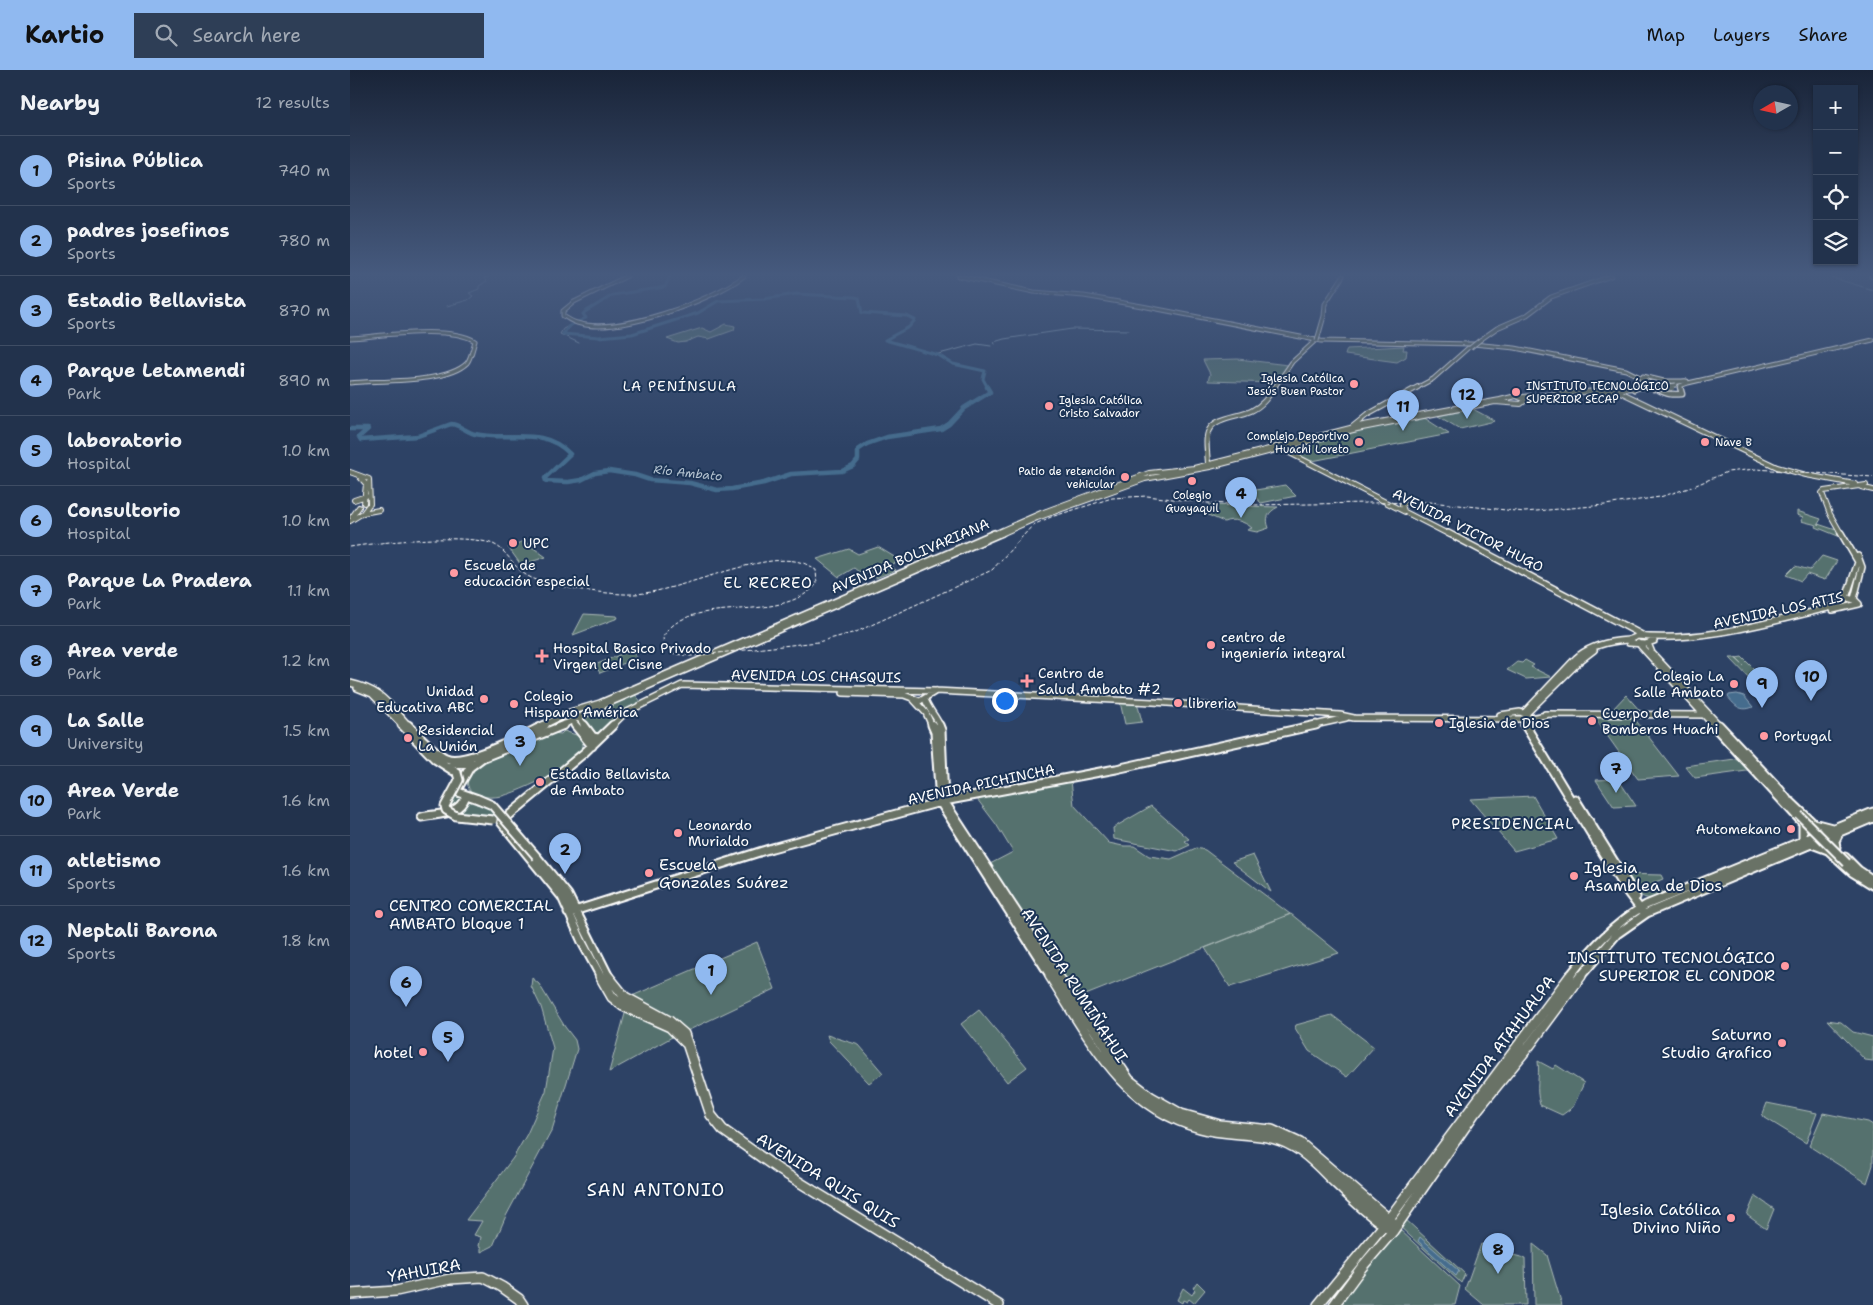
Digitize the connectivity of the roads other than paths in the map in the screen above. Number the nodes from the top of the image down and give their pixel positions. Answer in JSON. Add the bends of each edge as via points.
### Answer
{"nodes":[{"id":1,"x":426,"y":334,"type":"edge"},
{"id":2,"x":460,"y":334,"type":"edge"},
{"id":3,"x":1283,"y":334,"type":"edge"},
{"id":4,"x":1290,"y":334,"type":"edge"},
{"id":5,"x":1318,"y":334,"type":"edge"},
{"id":6,"x":1488,"y":334,"type":"edge"},
{"id":7,"x":350,"y":339,"type":"edge"},
{"id":8,"x":1316,"y":339,"type":"junction"},
{"id":9,"x":1873,"y":340,"type":"edge"},
{"id":10,"x":1469,"y":348,"type":"junction"},
{"id":11,"x":1612,"y":366,"type":"junction"},
{"id":12,"x":1639,"y":374,"type":"junction"},
{"id":13,"x":1688,"y":382,"type":"junction"},
{"id":14,"x":350,"y":383,"type":"edge"},
{"id":15,"x":1673,"y":385,"type":"junction"},
{"id":16,"x":1650,"y":388,"type":"junction"},
{"id":17,"x":1614,"y":389,"type":"junction"},
{"id":18,"x":1634,"y":389,"type":"junction"},
{"id":19,"x":1605,"y":390,"type":"junction"},
{"id":20,"x":1621,"y":393,"type":"junction"},
{"id":21,"x":1613,"y":395,"type":"junction"},
{"id":22,"x":1516,"y":396,"type":"junction"},
{"id":23,"x":1504,"y":399,"type":"junction"},
{"id":24,"x":1526,"y":401,"type":"junction"},
{"id":25,"x":1509,"y":402,"type":"junction"},
{"id":26,"x":1364,"y":425,"type":"junction"},
{"id":27,"x":1350,"y":428,"type":"junction"},
{"id":28,"x":1278,"y":448,"type":"junction"},
{"id":29,"x":1211,"y":464,"type":"junction"},
{"id":30,"x":350,"y":473,"type":"edge"},
{"id":31,"x":1148,"y":477,"type":"junction"},
{"id":32,"x":1854,"y":486,"type":"junction"},
{"id":33,"x":1870,"y":487,"type":"edge"},
{"id":34,"x":366,"y":496,"type":"junction"},
{"id":35,"x":354,"y":500,"type":"dead end"},
{"id":36,"x":1407,"y":502,"type":"dead end"},
{"id":37,"x":367,"y":504,"type":"junction"},
{"id":38,"x":378,"y":510,"type":"dead end"},
{"id":39,"x":1404,"y":511,"type":"junction"},
{"id":40,"x":363,"y":512,"type":"junction"},
{"id":41,"x":350,"y":520,"type":"edge"},
{"id":42,"x":1846,"y":600,"type":"junction"},
{"id":43,"x":1853,"y":602,"type":"junction"},
{"id":44,"x":1646,"y":640,"type":"junction"},
{"id":45,"x":1636,"y":641,"type":"junction"},
{"id":46,"x":350,"y":685,"type":"edge"},
{"id":47,"x":713,"y":687,"type":"junction"},
{"id":48,"x":921,"y":691,"type":"junction"},
{"id":49,"x":936,"y":691,"type":"junction"},
{"id":50,"x":913,"y":698,"type":"junction"},
{"id":51,"x":926,"y":698,"type":"junction"},
{"id":52,"x":576,"y":710,"type":"junction"},
{"id":53,"x":565,"y":715,"type":"junction"},
{"id":54,"x":1526,"y":715,"type":"junction"},
{"id":55,"x":1546,"y":715,"type":"junction"},
{"id":56,"x":1707,"y":715,"type":"junction"},
{"id":57,"x":580,"y":717,"type":"junction"},
{"id":58,"x":1326,"y":718,"type":"junction"},
{"id":59,"x":1347,"y":718,"type":"junction"},
{"id":60,"x":571,"y":721,"type":"junction"},
{"id":61,"x":598,"y":738,"type":"junction"},
{"id":62,"x":429,"y":744,"type":"junction"},
{"id":63,"x":592,"y":746,"type":"junction"},
{"id":64,"x":480,"y":756,"type":"junction"},
{"id":65,"x":471,"y":763,"type":"junction"},
{"id":66,"x":466,"y":796,"type":"junction"},
{"id":67,"x":1786,"y":799,"type":"junction"},
{"id":68,"x":942,"y":802,"type":"junction"},
{"id":69,"x":1873,"y":812,"type":"edge"},
{"id":70,"x":422,"y":816,"type":"dead end"},
{"id":71,"x":1873,"y":818,"type":"edge"},
{"id":72,"x":1802,"y":819,"type":"junction"},
{"id":73,"x":497,"y":821,"type":"junction"},
{"id":74,"x":1832,"y":828,"type":"junction"},
{"id":75,"x":1839,"y":833,"type":"junction"},
{"id":76,"x":1821,"y":837,"type":"junction"},
{"id":77,"x":1807,"y":842,"type":"junction"},
{"id":78,"x":1837,"y":849,"type":"junction"},
{"id":79,"x":1828,"y":850,"type":"junction"},
{"id":80,"x":1849,"y":865,"type":"junction"},
{"id":81,"x":1860,"y":871,"type":"junction"},
{"id":82,"x":1871,"y":882,"type":"edge"},
{"id":83,"x":572,"y":911,"type":"junction"},
{"id":84,"x":1644,"y":911,"type":"junction"},
{"id":85,"x":1390,"y":1225,"type":"junction"},
{"id":86,"x":350,"y":1294,"type":"edge"},
{"id":87,"x":523,"y":1305,"type":"edge"},
{"id":88,"x":999,"y":1305,"type":"edge"},
{"id":89,"x":1318,"y":1305,"type":"edge"},
{"id":90,"x":1334,"y":1305,"type":"edge"}],
"edges":[{"from":1,"to":7,"type":"main road"},
{"from":2,"to":14,"type":"main road","via":[[469,335],[475,341],[468,362],[449,372],[423,378]]},
{"from":3,"to":11,"type":"highway","via":[[1358,344],[1504,346]]},
{"from":4,"to":12,"type":"highway","via":[[1322,340],[1504,345],[1605,363]]},
{"from":5,"to":8,"type":"main road"},
{"from":6,"to":10,"type":"main road","bridge":true},
{"from":8,"to":29,"type":"main road","via":[[1264,407],[1214,428]]},
{"from":8,"to":29,"type":"main road","via":[[1292,362],[1265,402],[1251,412],[1218,422],[1209,430]]},
{"from":9,"to":13,"type":"highway"},
{"from":10,"to":26,"type":"main road","via":[[1431,382],[1365,418],[1360,423]]},
{"from":10,"to":27,"type":"main road","via":[[1433,378]]},
{"from":11,"to":13,"type":"highway","via":[[1634,373],[1668,395],[1682,394],[1680,386]]},
{"from":11,"to":18,"type":"highway","via":[[1645,383]]},
{"from":12,"to":13,"type":"highway","via":[[1664,381]]},
{"from":12,"to":15,"type":"highway","via":[[1672,394],[1678,392]]},
{"from":13,"to":15,"type":"main road"},
{"from":15,"to":16,"type":"highway","bridge":true},
{"from":16,"to":18,"type":"main road"},
{"from":16,"to":20,"type":"main road"},
{"from":17,"to":18,"type":"main road"},
{"from":17,"to":19,"type":"main road"},
{"from":17,"to":20,"type":"main road"},
{"from":19,"to":21,"type":"main road"},
{"from":19,"to":22,"type":"main road"},
{"from":20,"to":21,"type":"main road"},
{"from":20,"to":33,"type":"main road","via":[[1777,467]]},
{"from":21,"to":24,"type":"main road","via":[[1586,394]]},
{"from":21,"to":32,"type":"main road","via":[[1638,402],[1781,470]]},
{"from":22,"to":23,"type":"main road"},
{"from":22,"to":24,"type":"main road"},
{"from":23,"to":25,"type":"main road"},
{"from":23,"to":26,"type":"main road"},
{"from":24,"to":25,"type":"main road","via":[[1521,404]]},
{"from":25,"to":28,"type":"main road","via":[[1410,418]]},
{"from":26,"to":27,"type":"main road"},
{"from":27,"to":28,"type":"main road"},
{"from":28,"to":29,"type":"main road"},
{"from":28,"to":29,"type":"main road"},
{"from":28,"to":39,"type":"main road","name":"AVENIDA VICTOR HUGO"},
{"from":28,"to":45,"type":"main road","name":"AVENIDA VICTOR HUGO","via":[[1624,628],[1633,634]]},
{"from":29,"to":31,"type":"main road"},
{"from":30,"to":34,"type":"main road","via":[[364,480]]},
{"from":30,"to":37,"type":"main road","via":[[369,479]]},
{"from":31,"to":52,"type":"main road","name":"AVENIDA BOLIVARIANA","via":[[1042,513],[600,703]]},
{"from":31,"to":57,"type":"main road","name":"AVENIDA BOLIVARIANA","via":[[1080,502],[1067,512],[1048,514]]},
{"from":32,"to":33,"type":"main road"},
{"from":32,"to":42,"type":"main road","name":"AVENIDA LOS ATIS","via":[[1822,493],[1830,514],[1858,562]]},
{"from":33,"to":43,"type":"main road","name":"AVENIDA LOS ATIS","via":[[1829,492],[1824,496],[1861,561],[1861,576]]},
{"from":34,"to":35,"type":"main road"},
{"from":34,"to":37,"type":"main road"},
{"from":36,"to":39,"type":"main road","via":[[1402,505]]},
{"from":37,"to":40,"type":"main road"},
{"from":37,"to":41,"type":"main road","via":[[359,507]]},
{"from":38,"to":40,"type":"main road"},
{"from":39,"to":44,"type":"main road","name":"AVENIDA VICTOR HUGO","via":[[1613,619]]},
{"from":40,"to":41,"type":"main road"},
{"from":42,"to":43,"type":"main road","name":"AVENIDA LOS ATIS"},
{"from":42,"to":44,"type":"main road","name":"AVENIDA LOS ATIS","via":[[1815,611],[1730,631]]},
{"from":43,"to":44,"type":"main road","name":"AVENIDA LOS ATIS","via":[[1735,633]]},
{"from":44,"to":45,"type":"main road","name":"AVENIDA LOS ATIS"},
{"from":44,"to":56,"type":"main road","name":"AVENIDA VICTOR HUGO","via":[[1652,653]]},
{"from":45,"to":54,"type":"main road","name":"AVENIDA LOS ATIS","via":[[1603,644],[1584,651],[1549,684]]},
{"from":45,"to":56,"type":"main road","name":"AVENIDA VICTOR HUGO"},
{"from":46,"to":62,"type":"main road","via":[[368,687],[377,692]]},
{"from":46,"to":73,"type":"main road","bridge":true,"via":[[372,694],[422,748],[459,777],[445,806],[448,813]]},
{"from":47,"to":48,"type":"main road","name":"AVENIDA LOS CHASQUIS"},
{"from":47,"to":50,"type":"main road","name":"AVENIDA LOS CHASQUIS"},
{"from":47,"to":61,"type":"main road","name":"AVENIDA LOS CHASQUIS","via":[[679,686],[625,713]]},
{"from":48,"to":49,"type":"main road","name":"AVENIDA LOS CHASQUIS"},
{"from":48,"to":50,"type":"main road","via":[[915,692]]},
{"from":48,"to":51,"type":"main road","name":"AVENIDA RUMIÑAHUI","via":[[928,693]]},
{"from":49,"to":51,"type":"main road"},
{"from":49,"to":58,"type":"main road","name":"AVENIDA LOS CHASQUIS","via":[[1153,702]]},
{"from":50,"to":51,"type":"main road","name":"AVENIDA LOS CHASQUIS"},
{"from":50,"to":68,"type":"main road","name":"AVENIDA RUMIÑAHUI","via":[[926,713],[935,732]]},
{"from":51,"to":68,"type":"main road","name":"AVENIDA RUMIÑAHUI","via":[[941,730]]},
{"from":52,"to":53,"type":"main road","name":"AVENIDA BOLIVARIANA"},
{"from":52,"to":57,"type":"main road","via":[[580,711]]},
{"from":53,"to":60,"type":"main road","via":[[565,720]]},
{"from":53,"to":64,"type":"main road","name":"AVENIDA BOLIVARIANA"},
{"from":54,"to":55,"type":"main road"},
{"from":54,"to":55,"type":"main road"},
{"from":54,"to":59,"type":"main road"},
{"from":54,"to":59,"type":"main road","via":[[1379,714]]},
{"from":54,"to":84,"type":"main road"},
{"from":54,"to":84,"type":"main road","via":[[1619,879]]},
{"from":55,"to":56,"type":"main road"},
{"from":56,"to":67,"type":"main road","name":"AVENIDA VICTOR HUGO"},
{"from":57,"to":60,"type":"main road","name":"AVENIDA BOLIVARIANA"},
{"from":57,"to":61,"type":"main road","via":[[593,737]]},
{"from":58,"to":59,"type":"main road","name":"AVENIDA PICHINCHA"},
{"from":58,"to":68,"type":"main road","name":"AVENIDA PICHINCHA","via":[[1116,769]]},
{"from":60,"to":63,"type":"main road"},
{"from":60,"to":64,"type":"main road","name":"AVENIDA BOLIVARIANA"},
{"from":61,"to":63,"type":"main road"},
{"from":62,"to":64,"type":"main road","via":[[447,760]]},
{"from":62,"to":65,"type":"main road","via":[[443,761]]},
{"from":63,"to":73,"type":"main road"},
{"from":64,"to":65,"type":"main road"},
{"from":65,"to":66,"type":"main road","via":[[458,788],[458,792]]},
{"from":66,"to":70,"type":"main road","via":[[462,805],[453,812]]},
{"from":66,"to":83,"type":"main road","name":"AVENIDA QUIS QUIS","bridge":true,"via":[[492,805],[568,895]]},
{"from":67,"to":72,"type":"main road","name":"AVENIDA VICTOR HUGO"},
{"from":67,"to":72,"type":"main road","name":"AVENIDA VICTOR HUGO"},
{"from":68,"to":83,"type":"main road","name":"AVENIDA PICHINCHA","via":[[788,843]]},
{"from":68,"to":85,"type":"main road","name":"AVENIDA RUMIÑAHUI","via":[[1119,1080],[1178,1121],[1217,1132],[1273,1138],[1294,1147]]},
{"from":69,"to":74,"type":"main road","name":"AVENIDA ATAHUALPA"},
{"from":71,"to":75,"type":"main road","name":"AVENIDA ATAHUALPA"},
{"from":72,"to":74,"type":"main road"},
{"from":72,"to":76,"type":"main road","name":"AVENIDA VICTOR HUGO"},
{"from":72,"to":77,"type":"main road"},
{"from":72,"to":80,"type":"main road","name":"AVENIDA VICTOR HUGO","bridge":true},
{"from":73,"to":83,"type":"main road","name":"AVENIDA QUIS QUIS"},
{"from":74,"to":76,"type":"main road","name":"AVENIDA ATAHUALPA"},
{"from":75,"to":76,"type":"main road","name":"AVENIDA ATAHUALPA"},
{"from":75,"to":78,"type":"main road","via":[[1835,841]]},
{"from":76,"to":77,"type":"main road","name":"AVENIDA ATAHUALPA"},
{"from":76,"to":78,"type":"main road","name":"AVENIDA VICTOR HUGO"},
{"from":77,"to":79,"type":"main road"},
{"from":77,"to":84,"type":"main road","name":"AVENIDA ATAHUALPA","via":[[1740,875]]},
{"from":78,"to":79,"type":"main road"},
{"from":78,"to":81,"type":"main road","name":"AVENIDA VICTOR HUGO"},
{"from":79,"to":82,"type":"main road","via":[[1852,872]]},
{"from":80,"to":81,"type":"main road","name":"AVENIDA VICTOR HUGO"},
{"from":80,"to":82,"type":"main road","name":"AVENIDA VICTOR HUGO"},
{"from":81,"to":82,"type":"main road","name":"AVENIDA VICTOR HUGO"},
{"from":83,"to":88,"type":"main road","name":"AVENIDA QUIS QUIS","via":[[612,997],[623,1006],[670,1027],[686,1043],[710,1115],[724,1130],[778,1169]]},
{"from":84,"to":85,"type":"main road","name":"AVENIDA ATAHUALPA","via":[[1602,950],[1474,1114],[1443,1162]]},
{"from":84,"to":85,"type":"main road","name":"AVENIDA ATAHUALPA","via":[[1608,932],[1586,955]]},
{"from":85,"to":89,"type":"main road","name":"AVENIDA ATAHUALPA"},
{"from":85,"to":90,"type":"main road","name":"AVENIDA ATAHUALPA"},
{"from":86,"to":87,"type":"main road","name":"YAHUIRA","via":[[396,1291],[473,1277],[502,1287]]}]}
